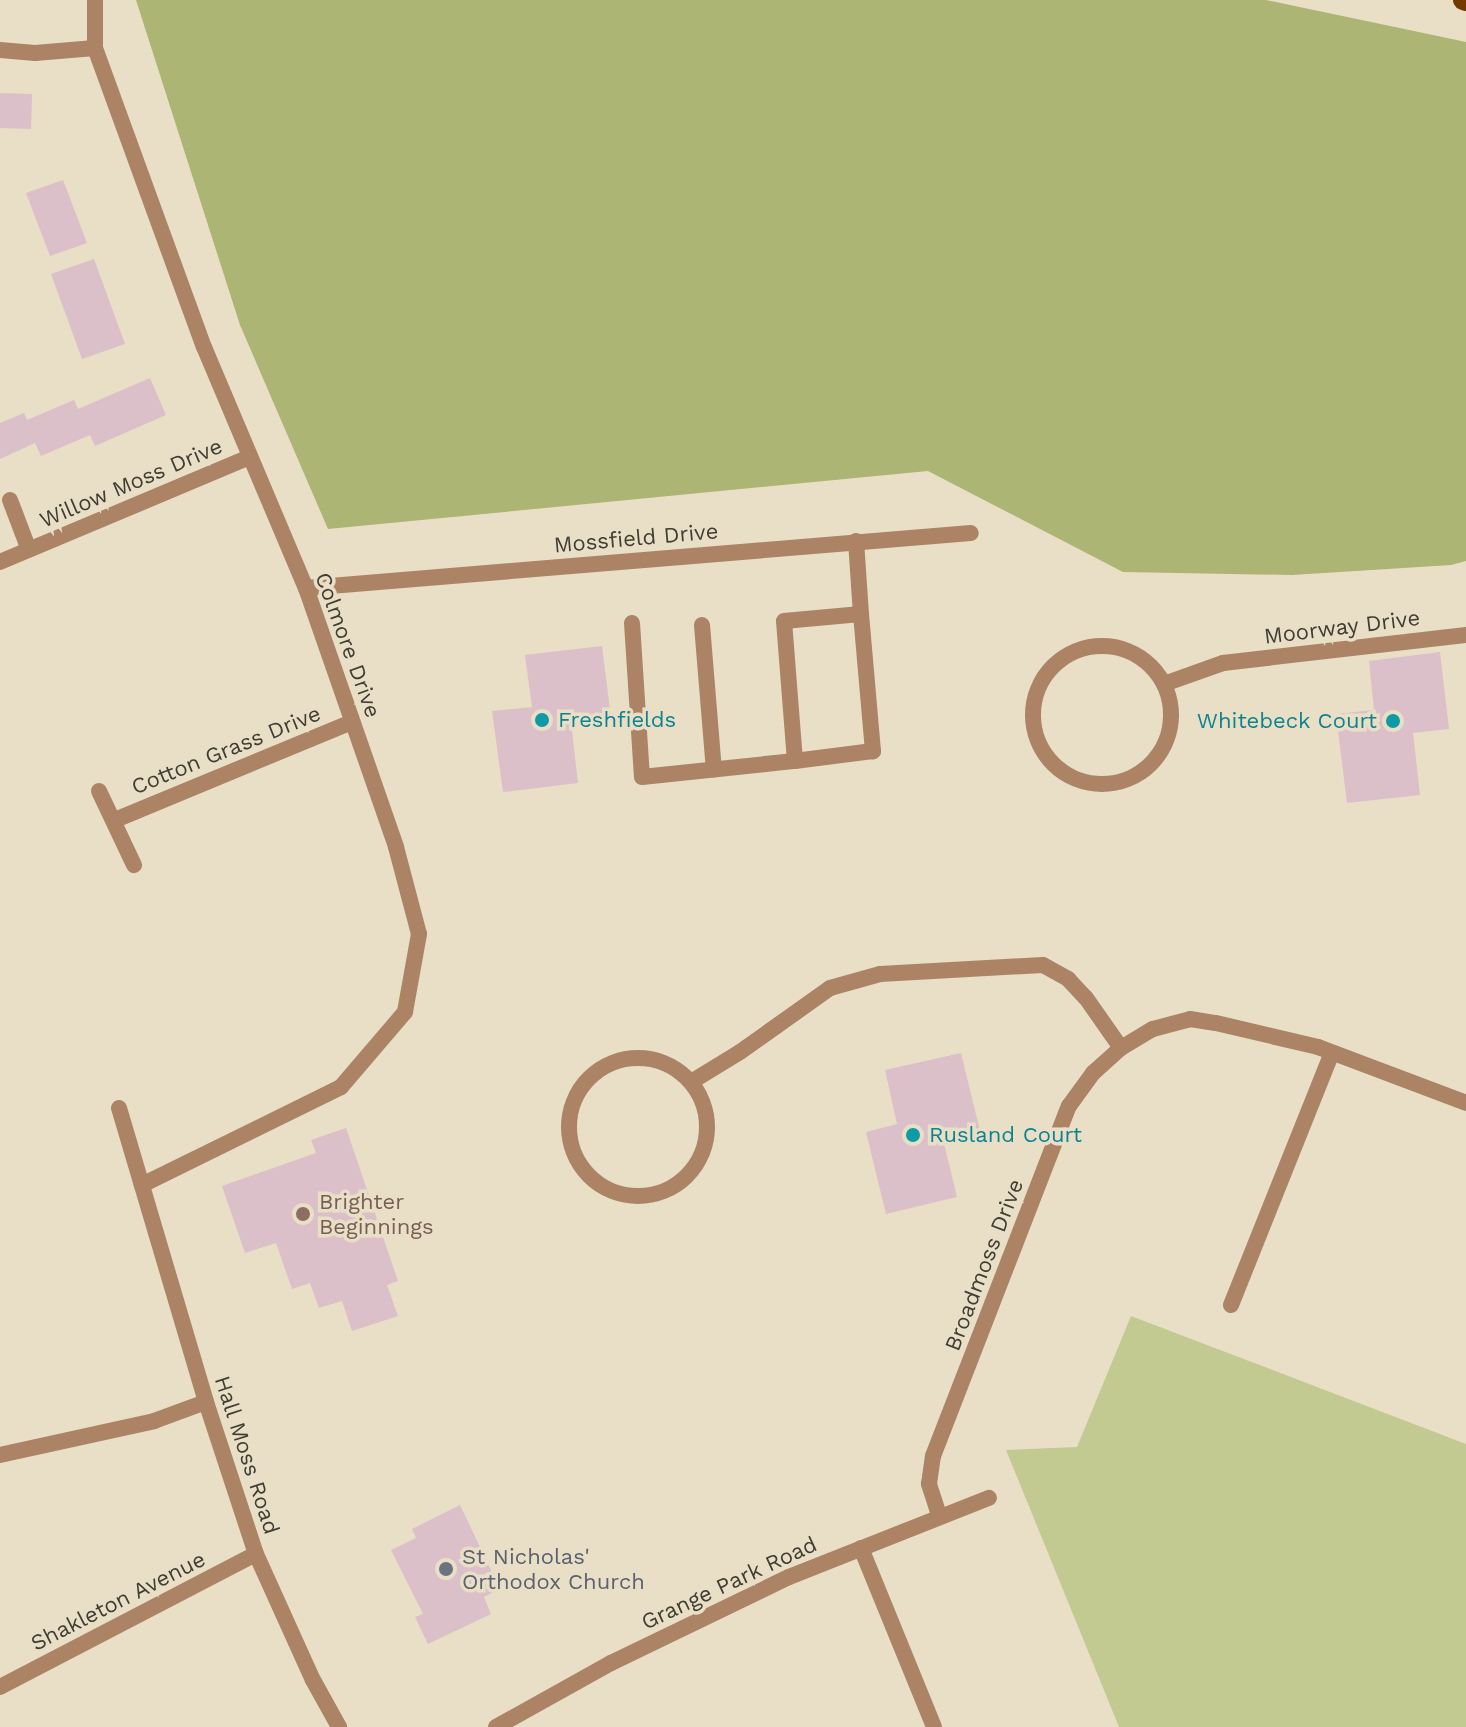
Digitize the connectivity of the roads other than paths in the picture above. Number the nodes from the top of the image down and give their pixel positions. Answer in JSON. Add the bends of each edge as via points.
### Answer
{"nodes":[{"id":1,"x":95,"y":0,"type":"edge"},
{"id":2,"x":95,"y":48,"type":"junction"},
{"id":3,"x":0,"y":50,"type":"edge"},
{"id":4,"x":250,"y":457,"type":"junction"},
{"id":5,"x":10,"y":500,"type":"dead end"},
{"id":6,"x":971,"y":533,"type":"dead end"},
{"id":7,"x":856,"y":541,"type":"junction"},
{"id":8,"x":29,"y":550,"type":"junction"},
{"id":9,"x":0,"y":562,"type":"edge"},
{"id":10,"x":306,"y":588,"type":"junction"},
{"id":11,"x":861,"y":614,"type":"junction"},
{"id":12,"x":632,"y":623,"type":"dead end"},
{"id":13,"x":702,"y":625,"type":"dead end"},
{"id":14,"x":1466,"y":635,"type":"edge"},
{"id":15,"x":1164,"y":684,"type":"junction"},
{"id":16,"x":352,"y":722,"type":"junction"},
{"id":17,"x":795,"y":761,"type":"junction"},
{"id":18,"x":714,"y":770,"type":"junction"},
{"id":19,"x":99,"y":791,"type":"dead end"},
{"id":20,"x":115,"y":820,"type":"junction"},
{"id":21,"x":134,"y":865,"type":"dead end"},
{"id":22,"x":1121,"y":1048,"type":"junction"},
{"id":23,"x":1332,"y":1053,"type":"junction"},
{"id":24,"x":691,"y":1082,"type":"junction"},
{"id":25,"x":1466,"y":1103,"type":"edge"},
{"id":26,"x":119,"y":1108,"type":"dead end"},
{"id":27,"x":142,"y":1185,"type":"junction"},
{"id":28,"x":1231,"y":1305,"type":"dead end"},
{"id":29,"x":206,"y":1402,"type":"junction"},
{"id":30,"x":0,"y":1455,"type":"edge"},
{"id":31,"x":989,"y":1498,"type":"dead end"},
{"id":32,"x":939,"y":1515,"type":"junction"},
{"id":33,"x":861,"y":1548,"type":"junction"},
{"id":34,"x":256,"y":1554,"type":"junction"},
{"id":35,"x":0,"y":1687,"type":"edge"},
{"id":36,"x":339,"y":1727,"type":"edge"},
{"id":37,"x":496,"y":1727,"type":"edge"},
{"id":38,"x":934,"y":1727,"type":"edge"}],
"edges":[{"from":1,"to":2,"type":"street","name":"Colmore Drive"},
{"from":2,"to":3,"type":"street"},
{"from":2,"to":4,"type":"street","name":"Colmore Drive","via":[[204,347]]},
{"from":4,"to":8,"type":"street","name":"Willow Moss Drive"},
{"from":4,"to":10,"type":"street","name":"Colmore Drive"},
{"from":5,"to":8,"type":"street","name":"Willow Moss Drive"},
{"from":6,"to":7,"type":"street","name":"Mossfield Drive"},
{"from":7,"to":10,"type":"street","name":"Mossfield Drive"},
{"from":7,"to":11,"type":"street"},
{"from":8,"to":9,"type":"street","name":"Willow Moss Drive"},
{"from":10,"to":16,"type":"street","name":"Colmore Drive"},
{"from":11,"to":17,"type":"street","via":[[873,751]]},
{"from":11,"to":17,"type":"street","via":[[784,621]]},
{"from":12,"to":18,"type":"street","via":[[642,777]]},
{"from":13,"to":18,"type":"street"},
{"from":14,"to":15,"type":"street","name":"Moorway Drive","via":[[1223,663]]},
{"from":15,"to":15,"type":"street","via":[[1171,707],[1169,730],[1160,752],[1144,770],[1112,782],[1077,780],[1042,750],[1034,728],[1039,685],[1070,654],[1091,646],[1113,646],[1134,653]]},
{"from":16,"to":20,"type":"street","name":"Cotton Grass Drive"},
{"from":16,"to":27,"type":"street","name":"Colmore Drive","via":[[396,847],[419,934],[405,1012],[341,1087]]},
{"from":17,"to":18,"type":"street"},
{"from":19,"to":20,"type":"street","name":"Cotton Grass Drive"},
{"from":20,"to":21,"type":"street","name":"Cotton Grass Drive"},
{"from":22,"to":23,"type":"street","name":"Broadmoss Drive","via":[[1153,1029],[1190,1019]]},
{"from":22,"to":24,"type":"street","via":[[1086,998],[1068,979],[1043,965],[880,974],[830,988]]},
{"from":22,"to":32,"type":"street","name":"Broadmoss Drive","via":[[1093,1073],[1069,1106],[933,1456],[929,1484]]},
{"from":23,"to":25,"type":"street","name":"Broadmoss Drive"},
{"from":23,"to":28,"type":"street"},
{"from":24,"to":24,"type":"street","via":[[708,1125],[704,1148],[685,1177],[655,1194],[631,1196],[608,1190],[589,1177],[576,1158],[569,1125],[577,1093],[590,1075],[631,1057],[653,1058]]},
{"from":26,"to":27,"type":"street","name":"Hall Moss Road"},
{"from":27,"to":29,"type":"street","name":"Hall Moss Road"},
{"from":29,"to":30,"type":"street","via":[[154,1421]]},
{"from":29,"to":34,"type":"street","name":"Hall Moss Road"},
{"from":31,"to":32,"type":"street","name":"Grange Park Road"},
{"from":32,"to":33,"type":"street","name":"Grange Park Road"},
{"from":33,"to":37,"type":"street","name":"Grange Park Road","via":[[637,1650]]},
{"from":33,"to":38,"type":"street"},
{"from":34,"to":35,"type":"street","name":"Shakleton Avenue"},
{"from":34,"to":36,"type":"street","name":"Hall Moss Road"}]}
